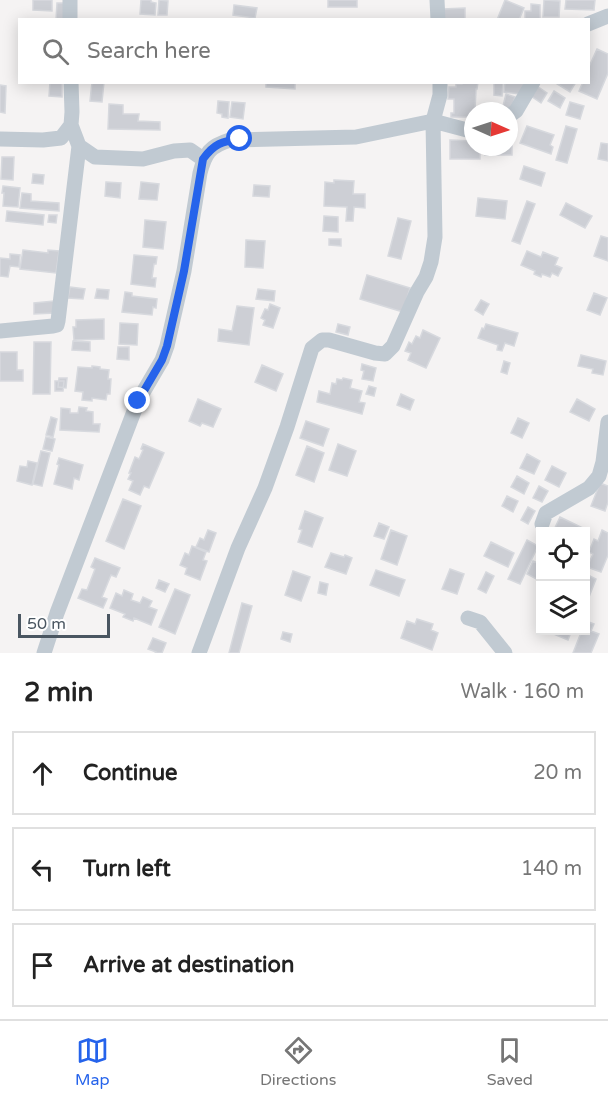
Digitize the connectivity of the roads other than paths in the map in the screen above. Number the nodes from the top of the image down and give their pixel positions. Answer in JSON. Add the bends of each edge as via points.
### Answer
{"nodes":[{"id":1,"x":70,"y":0,"type":"edge"},
{"id":2,"x":436,"y":0,"type":"edge"},
{"id":3,"x":608,"y":16,"type":"edge"},
{"id":4,"x":70,"y":18,"type":"edge"},
{"id":5,"x":438,"y":18,"type":"edge"},
{"id":6,"x":590,"y":23,"type":"edge"},
{"id":7,"x":71,"y":84,"type":"edge"},
{"id":8,"x":440,"y":84,"type":"edge"},
{"id":9,"x":532,"y":84,"type":"edge"},
{"id":10,"x":518,"y":108,"type":"edge"},
{"id":11,"x":433,"y":121,"type":"junction"},
{"id":12,"x":71,"y":125,"type":"junction"},
{"id":13,"x":464,"y":129,"type":"edge"},
{"id":14,"x":0,"y":139,"type":"edge"},
{"id":15,"x":79,"y":146,"type":"junction"},
{"id":16,"x":203,"y":159,"type":"junction"},
{"id":17,"x":0,"y":331,"type":"edge"},
{"id":18,"x":608,"y":422,"type":"edge"},
{"id":19,"x":542,"y":524,"type":"dead end"},
{"id":20,"x":468,"y":618,"type":"dead end"},
{"id":21,"x":44,"y":653,"type":"edge"},
{"id":22,"x":199,"y":653,"type":"edge"},
{"id":23,"x":505,"y":653,"type":"edge"}],
"edges":[{"from":1,"to":4,"type":"street"},
{"from":2,"to":5,"type":"street"},
{"from":3,"to":6,"type":"street"},
{"from":7,"to":12,"type":"street"},
{"from":8,"to":11,"type":"street"},
{"from":9,"to":10,"type":"street"},
{"from":11,"to":13,"type":"street"},
{"from":11,"to":16,"type":"street","via":[[356,137],[230,140],[215,145]]},
{"from":11,"to":22,"type":"street","via":[[435,237],[426,277],[386,354],[328,340],[312,348],[265,488]]},
{"from":12,"to":14,"type":"street","via":[[62,138]]},
{"from":12,"to":15,"type":"street"},
{"from":15,"to":16,"type":"street","via":[[95,157],[144,159],[190,150]]},
{"from":15,"to":17,"type":"street","via":[[57,325]]},
{"from":16,"to":21,"type":"street","via":[[167,346],[138,401]]},
{"from":18,"to":19,"type":"street","via":[[599,476],[589,488],[546,513]]},
{"from":20,"to":23,"type":"street","via":[[480,622]]}]}
